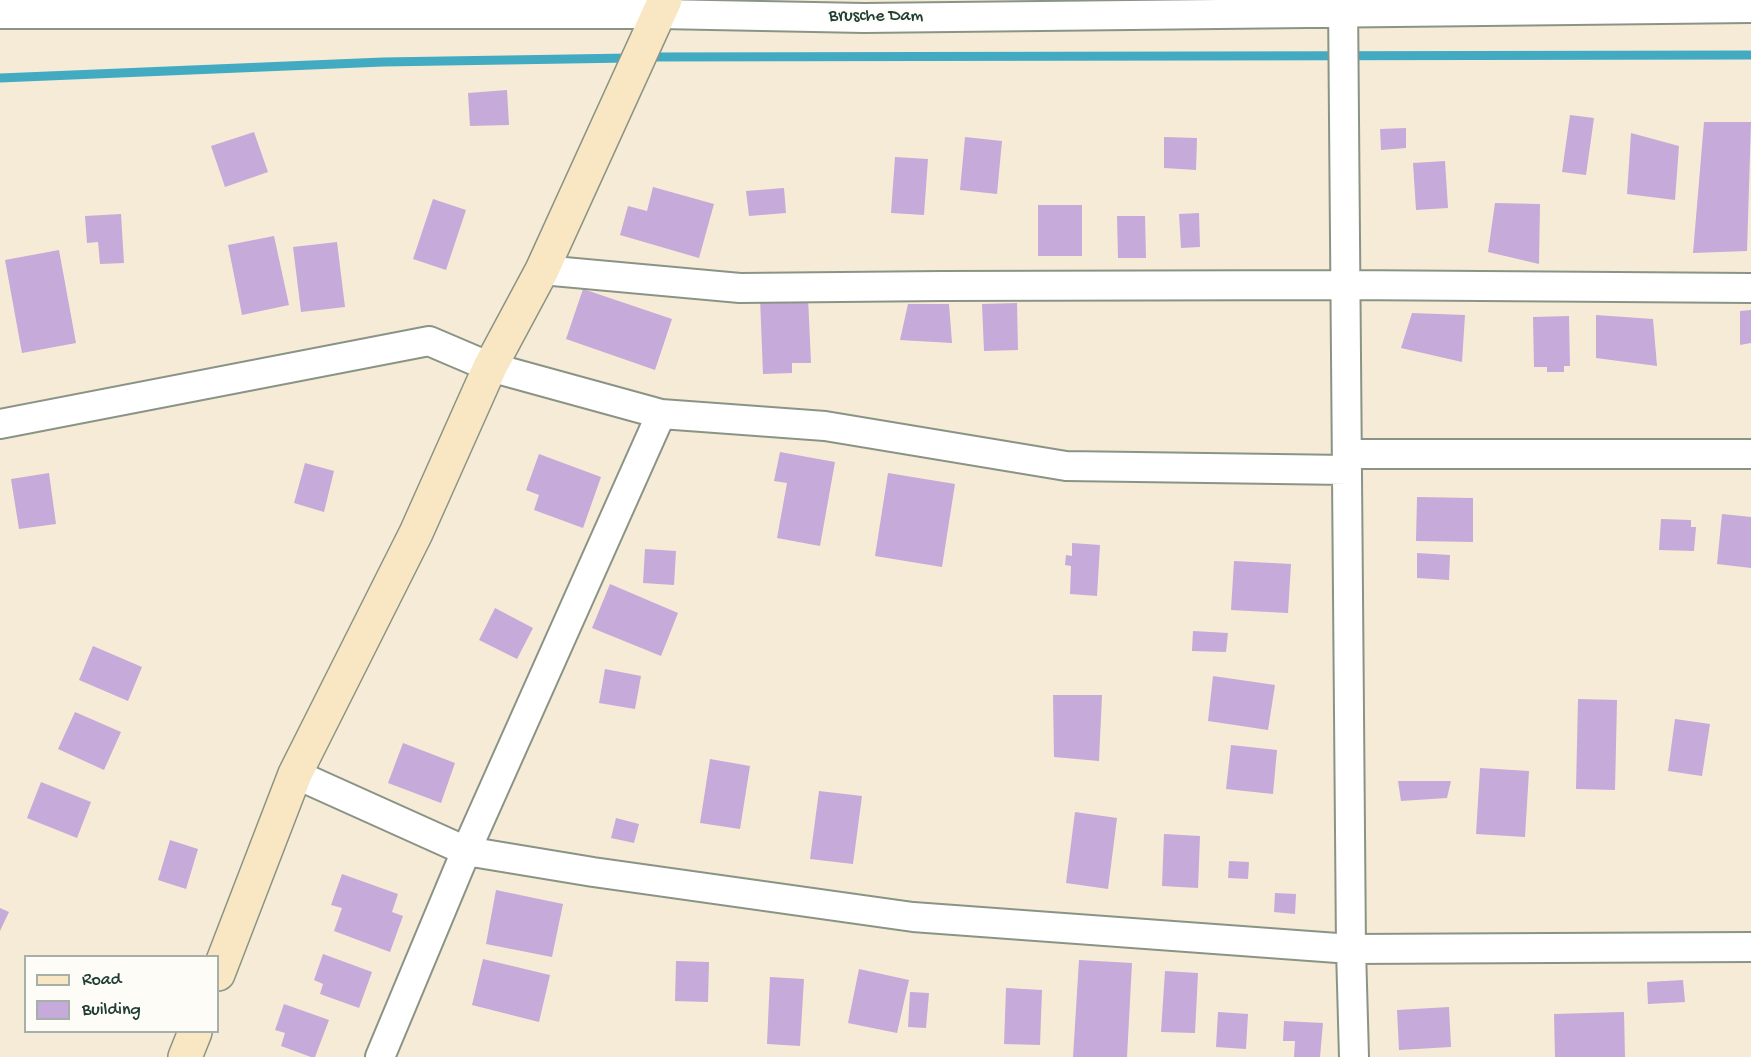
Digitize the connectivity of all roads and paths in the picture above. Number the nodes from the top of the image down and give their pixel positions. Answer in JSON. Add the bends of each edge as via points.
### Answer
{"nodes":[{"id":1,"x":1343,"y":6,"type":"edge"},
{"id":2,"x":161,"y":7,"type":"edge"},
{"id":3,"x":1751,"y":8,"type":"edge"},
{"id":4,"x":2,"y":9,"type":"edge"},
{"id":5,"x":658,"y":18,"type":"edge"},
{"id":6,"x":542,"y":270,"type":"junction"},
{"id":7,"x":1346,"y":285,"type":"junction"},
{"id":8,"x":1751,"y":288,"type":"edge"},
{"id":9,"x":490,"y":367,"type":"junction"},
{"id":10,"x":661,"y":414,"type":"junction"},
{"id":11,"x":0,"y":424,"type":"edge"},
{"id":12,"x":1751,"y":454,"type":"edge"},
{"id":13,"x":1348,"y":462,"type":"junction"},
{"id":14,"x":296,"y":774,"type":"junction"},
{"id":15,"x":466,"y":851,"type":"junction"},
{"id":16,"x":1751,"y":947,"type":"edge"},
{"id":17,"x":1351,"y":950,"type":"junction"},
{"id":18,"x":219,"y":971,"type":"edge"},
{"id":19,"x":195,"y":1033,"type":"edge"},
{"id":20,"x":185,"y":1057,"type":"edge"},
{"id":21,"x":380,"y":1057,"type":"edge"},
{"id":22,"x":1354,"y":1057,"type":"edge"}],
"edges":[{"from":1,"to":3,"type":"street","name":"Brusche Dam"},
{"from":1,"to":5,"type":"street","name":"Brusche Dam","via":[[864,18]]},
{"from":1,"to":7,"type":"street"},
{"from":2,"to":4,"type":"street","name":"Brusche Dam"},
{"from":2,"to":5,"type":"street","name":"Brusche Dam"},
{"from":5,"to":6,"type":"main road"},
{"from":6,"to":7,"type":"street","via":[[740,288]]},
{"from":6,"to":9,"type":"main road"},
{"from":7,"to":8,"type":"street"},
{"from":7,"to":13,"type":"street"},
{"from":9,"to":10,"type":"street"},
{"from":9,"to":11,"type":"street","via":[[429,340]]},
{"from":9,"to":14,"type":"main road","via":[[416,533]]},
{"from":10,"to":13,"type":"street","via":[[825,426],[1066,466]]},
{"from":10,"to":15,"type":"street"},
{"from":12,"to":13,"type":"street"},
{"from":13,"to":17,"type":"street"},
{"from":14,"to":15,"type":"street"},
{"from":14,"to":18,"type":"main road"},
{"from":15,"to":17,"type":"street","via":[[912,917]]},
{"from":15,"to":21,"type":"street"},
{"from":16,"to":17,"type":"street"},
{"from":17,"to":22,"type":"street"},
{"from":19,"to":20,"type":"main road"}]}
